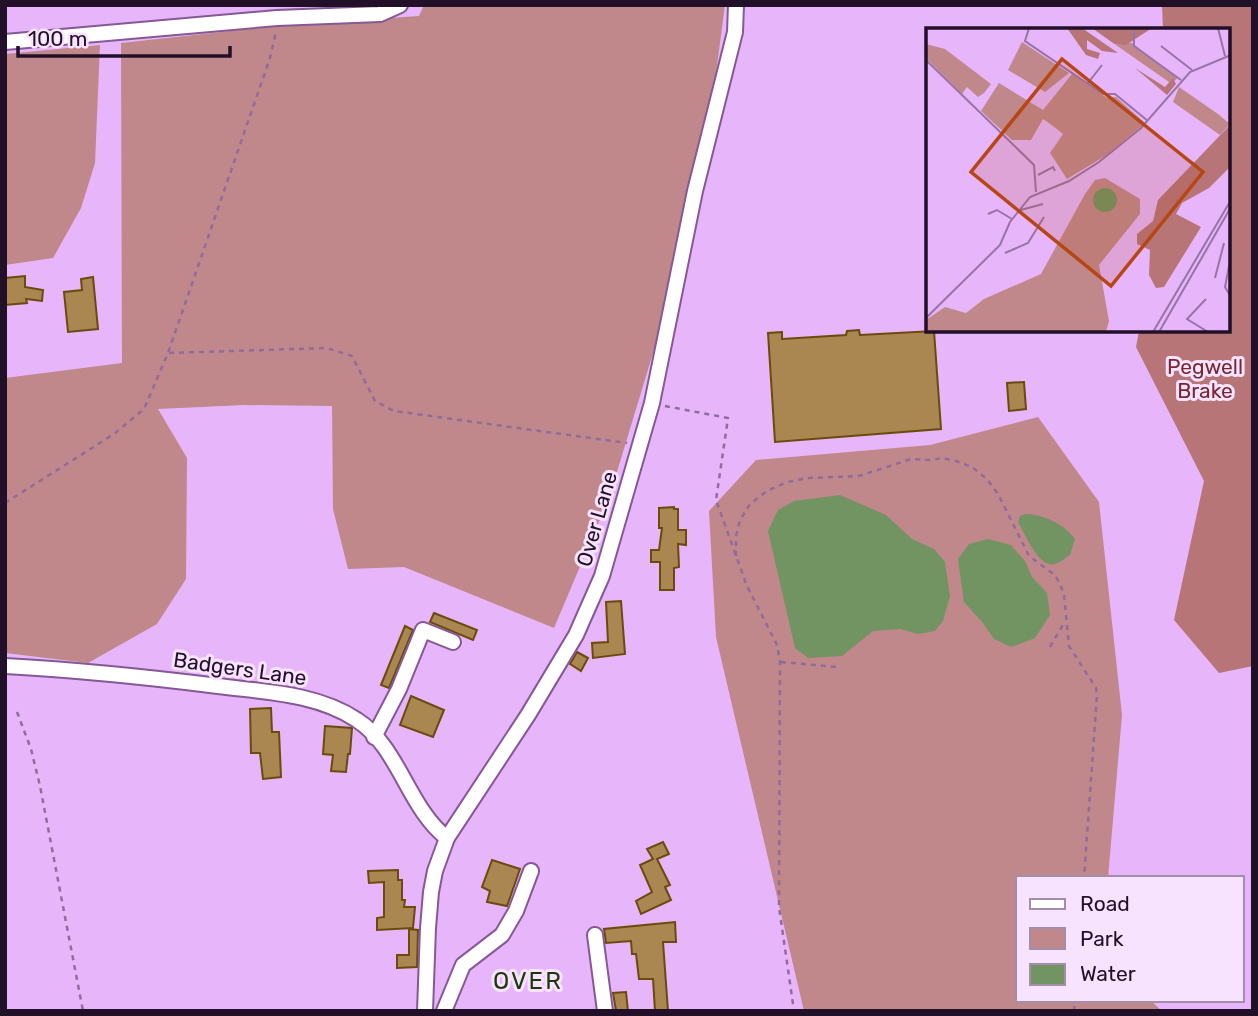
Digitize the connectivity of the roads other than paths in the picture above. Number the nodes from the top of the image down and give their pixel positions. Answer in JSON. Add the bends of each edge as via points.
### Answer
{"nodes":[{"id":1,"x":244,"y":5,"type":"edge"},
{"id":2,"x":400,"y":5,"type":"edge"},
{"id":3,"x":736,"y":5,"type":"edge"},
{"id":4,"x":245,"y":21,"type":"junction"},
{"id":5,"x":5,"y":42,"type":"edge"},
{"id":6,"x":453,"y":642,"type":"dead end"},
{"id":7,"x":5,"y":666,"type":"edge"},
{"id":8,"x":374,"y":737,"type":"junction"},
{"id":9,"x":447,"y":838,"type":"junction"},
{"id":10,"x":531,"y":871,"type":"dead end"},
{"id":11,"x":595,"y":934,"type":"dead end"},
{"id":12,"x":425,"y":1011,"type":"edge"},
{"id":13,"x":444,"y":1011,"type":"edge"},
{"id":14,"x":605,"y":1011,"type":"edge"}],
"edges":[{"from":1,"to":4,"type":"street"},
{"from":2,"to":4,"type":"street","via":[[380,14]]},
{"from":3,"to":9,"type":"street","name":"Over Lane","via":[[735,32],[695,191],[652,403],[602,576],[576,635]]},
{"from":4,"to":5,"type":"street"},
{"from":6,"to":8,"type":"street","via":[[424,629]]},
{"from":7,"to":8,"type":"street","name":"Badgers Lane","via":[[107,672],[312,699],[358,720]]},
{"from":8,"to":9,"type":"street","name":"Badgers Lane"},
{"from":9,"to":12,"type":"street","name":"Over Lane","via":[[431,892]]},
{"from":10,"to":13,"type":"street","via":[[502,935],[463,965]]},
{"from":11,"to":14,"type":"street"}]}
